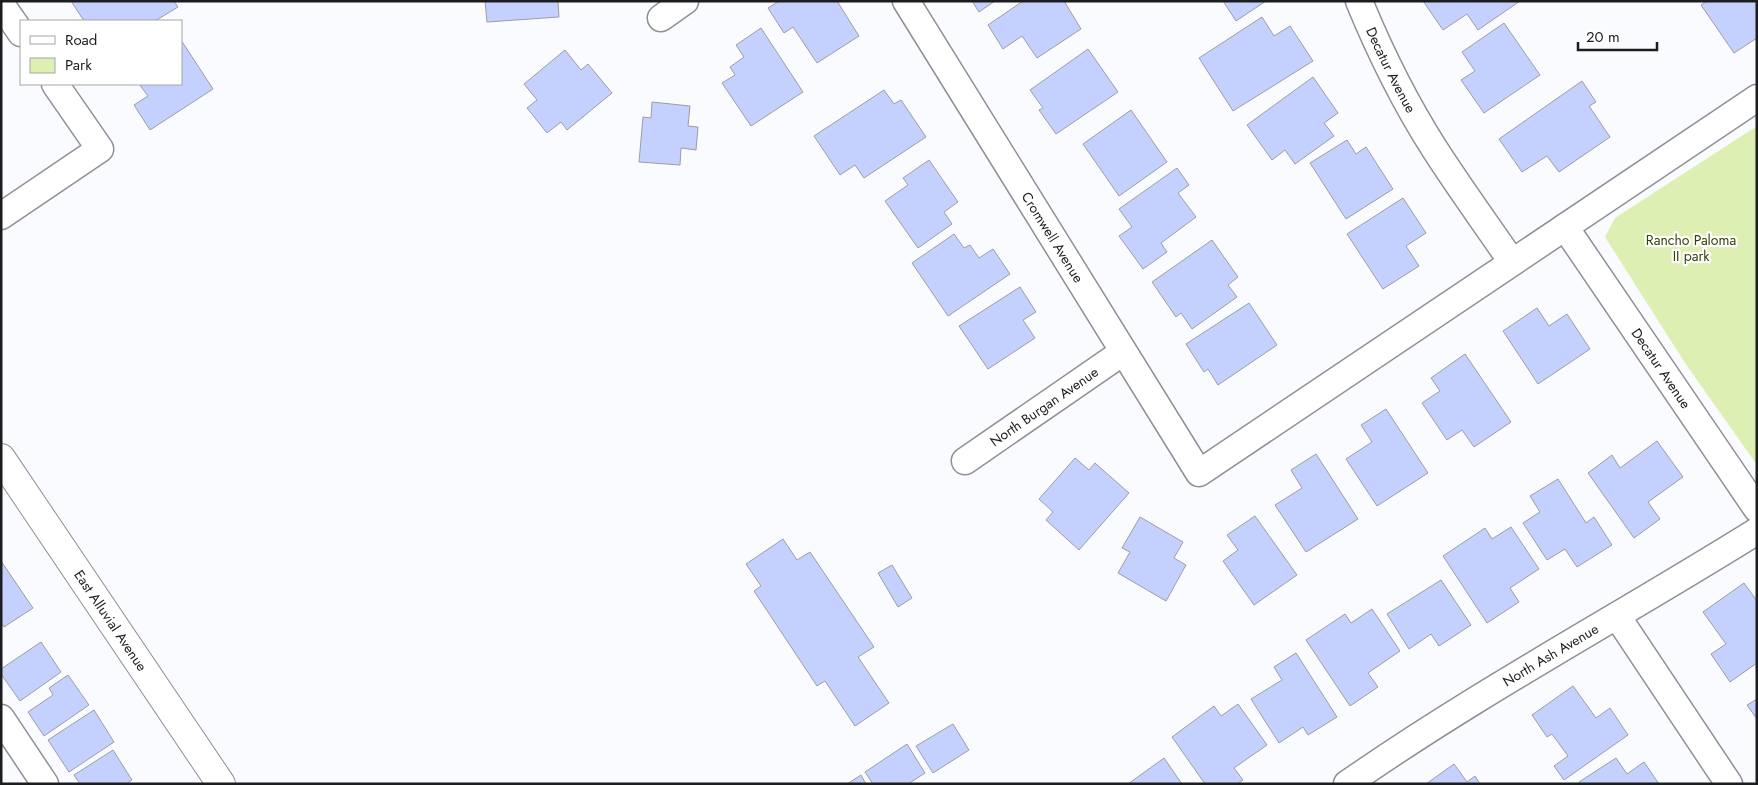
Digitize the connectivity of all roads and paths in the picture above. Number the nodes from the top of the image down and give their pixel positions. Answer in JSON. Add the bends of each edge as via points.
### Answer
{"nodes":[{"id":1,"x":685,"y":1,"type":"edge"},
{"id":2,"x":906,"y":1,"type":"edge"},
{"id":3,"x":1359,"y":1,"type":"edge"},
{"id":4,"x":1,"y":4,"type":"edge"},
{"id":5,"x":661,"y":18,"type":"dead end"},
{"id":6,"x":20,"y":32,"type":"edge"},
{"id":7,"x":56,"y":85,"type":"edge"},
{"id":8,"x":1757,"y":98,"type":"edge"},
{"id":9,"x":1,"y":216,"type":"edge"},
{"id":10,"x":1565,"y":227,"type":"junction"},
{"id":11,"x":1512,"y":262,"type":"junction"},
{"id":12,"x":1123,"y":352,"type":"junction"},
{"id":13,"x":1,"y":458,"type":"edge"},
{"id":14,"x":965,"y":461,"type":"dead end"},
{"id":15,"x":1757,"y":509,"type":"edge"},
{"id":16,"x":1757,"y":531,"type":"edge"},
{"id":17,"x":1617,"y":616,"type":"junction"},
{"id":18,"x":1,"y":718,"type":"edge"},
{"id":19,"x":45,"y":784,"type":"edge"},
{"id":20,"x":221,"y":784,"type":"edge"},
{"id":21,"x":1347,"y":784,"type":"edge"},
{"id":22,"x":1729,"y":784,"type":"edge"}],
"edges":[{"from":1,"to":5,"type":"street"},
{"from":2,"to":12,"type":"street","name":"Cromwell Avenue"},
{"from":3,"to":11,"type":"street","name":"Decatur Avenue","via":[[1406,101]]},
{"from":4,"to":6,"type":"street"},
{"from":7,"to":9,"type":"street","via":[[100,149]]},
{"from":8,"to":10,"type":"street"},
{"from":10,"to":11,"type":"street"},
{"from":10,"to":15,"type":"street","name":"Decatur Avenue"},
{"from":11,"to":12,"type":"street","name":"Cromwell Avenue","via":[[1199,474]]},
{"from":12,"to":14,"type":"street","name":"North Burgan Avenue"},
{"from":13,"to":20,"type":"street","name":"East Alluvial Avenue"},
{"from":16,"to":17,"type":"street","name":"North Ash Avenue"},
{"from":17,"to":21,"type":"street","name":"North Ash Avenue"},
{"from":17,"to":22,"type":"street"},
{"from":18,"to":19,"type":"street"}]}
